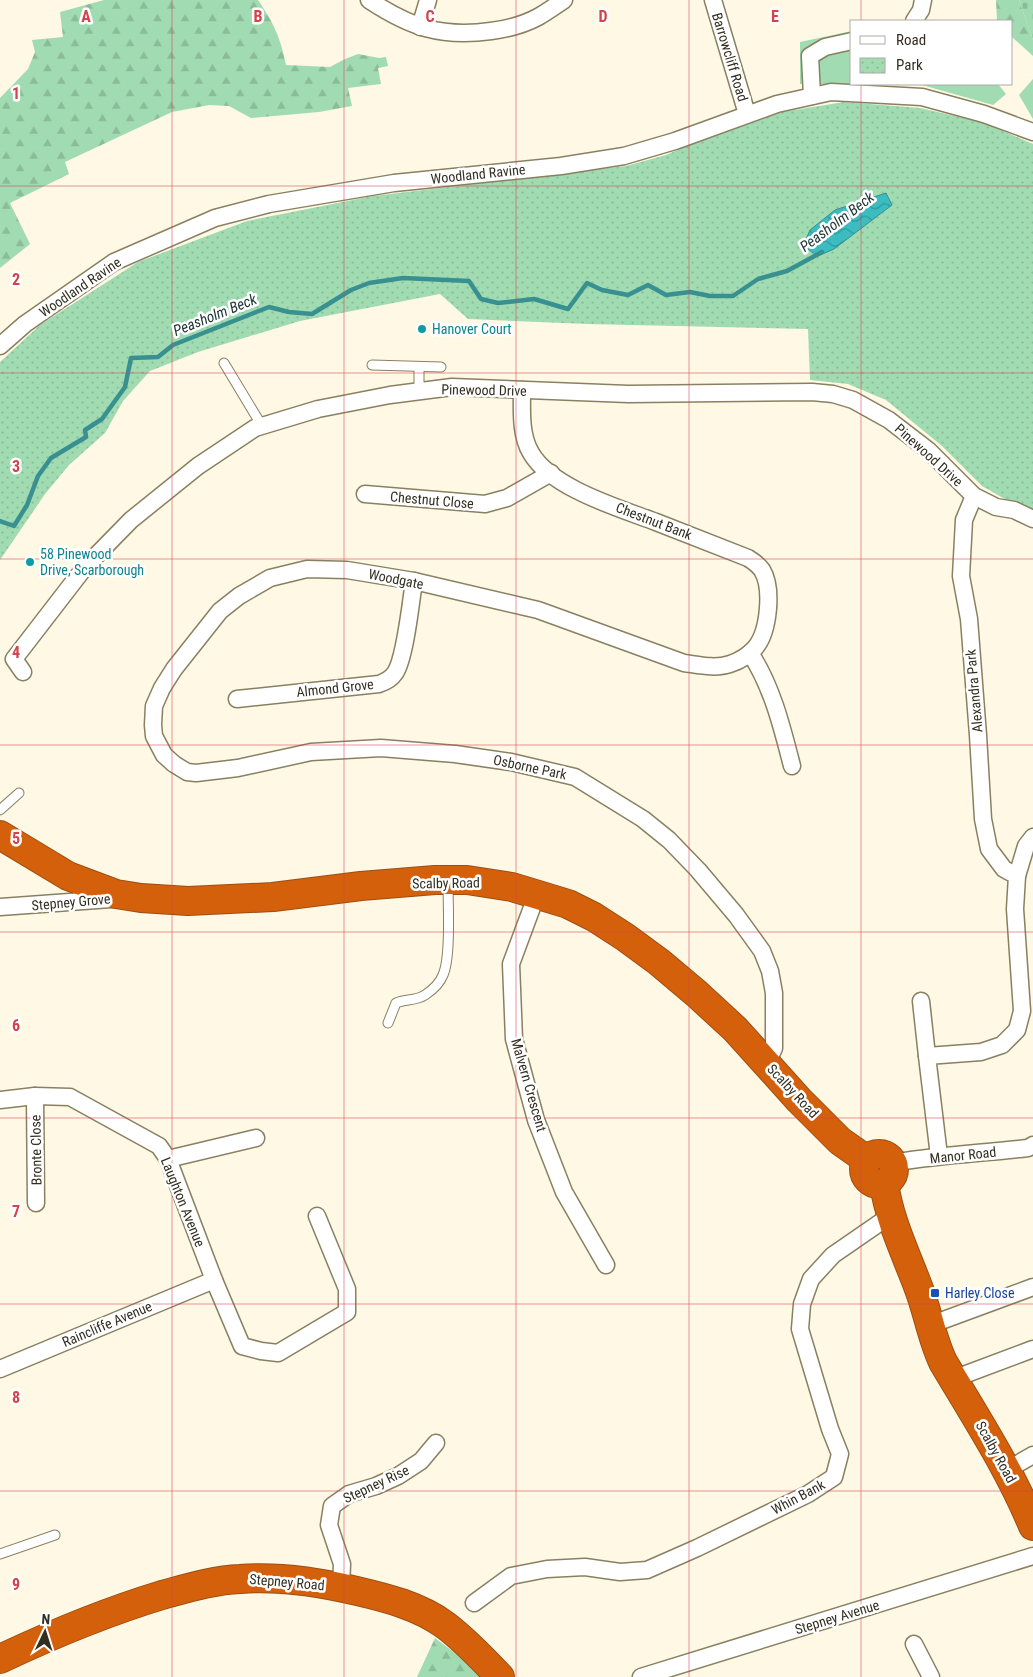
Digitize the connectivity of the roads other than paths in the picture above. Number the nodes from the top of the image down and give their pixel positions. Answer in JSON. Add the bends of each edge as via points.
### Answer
{"nodes":[{"id":1,"x":368,"y":0,"type":"edge"},
{"id":2,"x":428,"y":0,"type":"edge"},
{"id":3,"x":564,"y":0,"type":"edge"},
{"id":4,"x":713,"y":0,"type":"edge"},
{"id":5,"x":923,"y":0,"type":"edge"},
{"id":6,"x":915,"y":20,"type":"edge"},
{"id":7,"x":420,"y":27,"type":"junction"},
{"id":8,"x":850,"y":41,"type":"edge"},
{"id":9,"x":812,"y":96,"type":"junction"},
{"id":10,"x":747,"y":114,"type":"junction"},
{"id":11,"x":1033,"y":132,"type":"edge"},
{"id":12,"x":0,"y":346,"type":"edge"},
{"id":13,"x":224,"y":363,"type":"dead end"},
{"id":14,"x":372,"y":366,"type":"dead end"},
{"id":15,"x":419,"y":367,"type":"junction"},
{"id":16,"x":441,"y":367,"type":"dead end"},
{"id":17,"x":522,"y":390,"type":"junction"},
{"id":18,"x":419,"y":391,"type":"junction"},
{"id":19,"x":262,"y":426,"type":"junction"},
{"id":20,"x":551,"y":473,"type":"junction"},
{"id":21,"x":365,"y":494,"type":"dead end"},
{"id":22,"x":974,"y":496,"type":"junction"},
{"id":23,"x":1033,"y":519,"type":"edge"},
{"id":24,"x":414,"y":581,"type":"junction"},
{"id":25,"x":750,"y":653,"type":"junction"},
{"id":26,"x":23,"y":672,"type":"dead end"},
{"id":27,"x":237,"y":699,"type":"dead end"},
{"id":28,"x":174,"y":764,"type":"joint"},
{"id":29,"x":792,"y":766,"type":"dead end"},
{"id":30,"x":19,"y":793,"type":"dead end"},
{"id":31,"x":0,"y":810,"type":"edge"},
{"id":32,"x":0,"y":835,"type":"edge"},
{"id":33,"x":1033,"y":837,"type":"edge"},
{"id":34,"x":1017,"y":876,"type":"junction"},
{"id":35,"x":448,"y":880,"type":"junction"},
{"id":36,"x":537,"y":894,"type":"junction"},
{"id":37,"x":141,"y":898,"type":"junction"},
{"id":38,"x":0,"y":907,"type":"edge"},
{"id":39,"x":921,"y":1000,"type":"dead end"},
{"id":40,"x":388,"y":1023,"type":"dead end"},
{"id":41,"x":927,"y":1056,"type":"junction"},
{"id":42,"x":767,"y":1064,"type":"junction"},
{"id":43,"x":35,"y":1096,"type":"junction"},
{"id":44,"x":0,"y":1100,"type":"edge"},
{"id":45,"x":256,"y":1138,"type":"dead end"},
{"id":46,"x":1033,"y":1145,"type":"edge"},
{"id":47,"x":939,"y":1156,"type":"junction"},
{"id":48,"x":168,"y":1159,"type":"junction"},
{"id":49,"x":881,"y":1169,"type":"junction"},
{"id":50,"x":36,"y":1203,"type":"dead end"},
{"id":51,"x":891,"y":1215,"type":"junction"},
{"id":52,"x":317,"y":1216,"type":"dead end"},
{"id":53,"x":606,"y":1265,"type":"dead end"},
{"id":54,"x":214,"y":1280,"type":"junction"},
{"id":55,"x":1033,"y":1287,"type":"edge"},
{"id":56,"x":930,"y":1325,"type":"junction"},
{"id":57,"x":1033,"y":1349,"type":"edge"},
{"id":58,"x":0,"y":1368,"type":"edge"},
{"id":59,"x":953,"y":1379,"type":"junction"},
{"id":60,"x":436,"y":1443,"type":"dead end"},
{"id":61,"x":1033,"y":1455,"type":"edge"},
{"id":62,"x":1007,"y":1470,"type":"junction"},
{"id":63,"x":1033,"y":1526,"type":"edge"},
{"id":64,"x":55,"y":1535,"type":"dead end"},
{"id":65,"x":0,"y":1554,"type":"edge"},
{"id":66,"x":1033,"y":1556,"type":"edge"},
{"id":67,"x":341,"y":1587,"type":"junction"},
{"id":68,"x":474,"y":1603,"type":"dead end"},
{"id":69,"x":914,"y":1644,"type":"dead end"},
{"id":70,"x":0,"y":1658,"type":"edge"},
{"id":71,"x":500,"y":1677,"type":"edge"},
{"id":72,"x":641,"y":1677,"type":"edge"},
{"id":73,"x":931,"y":1677,"type":"edge"}],
"edges":[{"from":1,"to":7,"type":"street"},
{"from":2,"to":7,"type":"street"},
{"from":3,"to":7,"type":"street","via":[[538,17],[508,28],[471,34],[443,33]]},
{"from":4,"to":10,"type":"street","name":"Barrowcliff Road"},
{"from":5,"to":6,"type":"street"},
{"from":8,"to":9,"type":"street","via":[[825,47],[810,56]]},
{"from":9,"to":10,"type":"street","name":"Woodland Ravine"},
{"from":9,"to":11,"type":"street","name":"Woodland Ravine","via":[[831,92],[922,97]]},
{"from":10,"to":12,"type":"street","name":"Woodland Ravine","via":[[624,156],[561,166],[394,183],[269,204],[215,218],[114,262],[25,324]]},
{"from":13,"to":19,"type":"lane"},
{"from":14,"to":15,"type":"lane"},
{"from":15,"to":16,"type":"lane"},
{"from":15,"to":18,"type":"lane"},
{"from":17,"to":18,"type":"street","name":"Pinewood Drive","via":[[452,387]]},
{"from":17,"to":20,"type":"street","name":"Chestnut Bank","via":[[524,437],[538,463]]},
{"from":17,"to":22,"type":"street","name":"Pinewood Drive","via":[[628,394],[833,394],[853,400],[889,420],[928,450]]},
{"from":18,"to":19,"type":"street","name":"Pinewood Drive","via":[[318,409]]},
{"from":19,"to":26,"type":"street","name":"Pinewood Drive","via":[[198,466],[131,520],[85,567],[14,658]]},
{"from":20,"to":21,"type":"street","name":"Chestnut Close","via":[[506,498],[485,504]]},
{"from":20,"to":25,"type":"street","name":"Chestnut Bank","via":[[586,495],[748,558],[762,570],[768,594],[767,617],[757,646]]},
{"from":22,"to":23,"type":"street","name":"Pinewood Drive"},
{"from":22,"to":34,"type":"street","name":"Alexandra Park","via":[[964,520],[961,576],[969,619],[982,819],[989,849],[1004,870]]},
{"from":24,"to":25,"type":"street","name":"Woodgate","via":[[538,610],[684,663],[722,666]]},
{"from":24,"to":27,"type":"street","name":"Almond Grove","via":[[403,650],[398,669],[388,681]]},
{"from":24,"to":28,"type":"street","name":"Woodgate","via":[[348,570],[307,569],[270,578],[239,596],[220,611],[174,669],[154,706],[154,736],[164,755]]},
{"from":25,"to":29,"type":"street","via":[[767,684]]},
{"from":28,"to":42,"type":"street","name":"Osborne Park","via":[[187,772],[206,772],[311,752],[381,748],[511,762],[575,777],[643,818],[668,840],[717,893],[762,950],[774,992],[774,1048]]},
{"from":30,"to":31,"type":"lane"},
{"from":32,"to":37,"type":"highway","name":"Scalby Road","via":[[68,876],[116,894]]},
{"from":33,"to":34,"type":"street","via":[[1026,846]]},
{"from":34,"to":41,"type":"street","via":[[1015,909],[1022,1011],[1017,1030],[1002,1045],[981,1052]]},
{"from":35,"to":36,"type":"highway","name":"Scalby Road","via":[[490,882]]},
{"from":35,"to":37,"type":"highway","name":"Scalby Road","via":[[273,897],[188,901]]},
{"from":35,"to":40,"type":"lane","via":[[448,940],[443,976],[424,996],[396,1003]]},
{"from":36,"to":42,"type":"highway","name":"Scalby Road","via":[[594,917],[659,962],[736,1029]]},
{"from":36,"to":53,"type":"street","name":"Malvern Crescent","via":[[511,964],[514,1039],[536,1120],[564,1192]]},
{"from":37,"to":38,"type":"street","name":"Stepney Grove"},
{"from":39,"to":41,"type":"street"},
{"from":41,"to":47,"type":"street"},
{"from":42,"to":49,"type":"highway","name":"Scalby Road","via":[[840,1140]]},
{"from":43,"to":44,"type":"street","name":"Laughton Avenue"},
{"from":43,"to":48,"type":"street","name":"Laughton Avenue","via":[[70,1097],[159,1146]]},
{"from":43,"to":50,"type":"street","name":"Bronte Close"},
{"from":45,"to":48,"type":"street"},
{"from":46,"to":47,"type":"street","name":"Manor Road","via":[[995,1152]]},
{"from":47,"to":49,"type":"street","name":"Manor Road","via":[[898,1162]]},
{"from":48,"to":54,"type":"street","name":"Laughton Avenue"},
{"from":49,"to":51,"type":"highway","name":"Scalby Road"},
{"from":51,"to":56,"type":"highway","name":"Scalby Road"},
{"from":51,"to":68,"type":"street","name":"Whin Bank","via":[[833,1255],[811,1279],[802,1304],[800,1329],[840,1454],[834,1477],[808,1494],[647,1570],[547,1569],[511,1576]]},
{"from":52,"to":54,"type":"street","name":"Laughton Avenue","via":[[347,1288],[347,1312],[278,1353],[261,1351],[242,1346]]},
{"from":54,"to":58,"type":"street","name":"Raincliffe Avenue"},
{"from":55,"to":56,"type":"street"},
{"from":56,"to":59,"type":"highway","name":"Scalby Road","via":[[937,1349]]},
{"from":57,"to":59,"type":"street"},
{"from":59,"to":62,"type":"highway","name":"Scalby Road"},
{"from":60,"to":67,"type":"street","name":"Stepney Rise","via":[[421,1461],[398,1476],[349,1494],[332,1506],[329,1525],[342,1564]]},
{"from":61,"to":62,"type":"street"},
{"from":62,"to":63,"type":"highway","name":"Scalby Road"},
{"from":64,"to":65,"type":"lane"},
{"from":66,"to":72,"type":"street","name":"Stepney Avenue"},
{"from":67,"to":70,"type":"highway","name":"Stepney Road","via":[[264,1578],[216,1581],[129,1605]]},
{"from":67,"to":71,"type":"highway","name":"Stepney Road","via":[[419,1610],[444,1624]]},
{"from":69,"to":73,"type":"street"}]}
